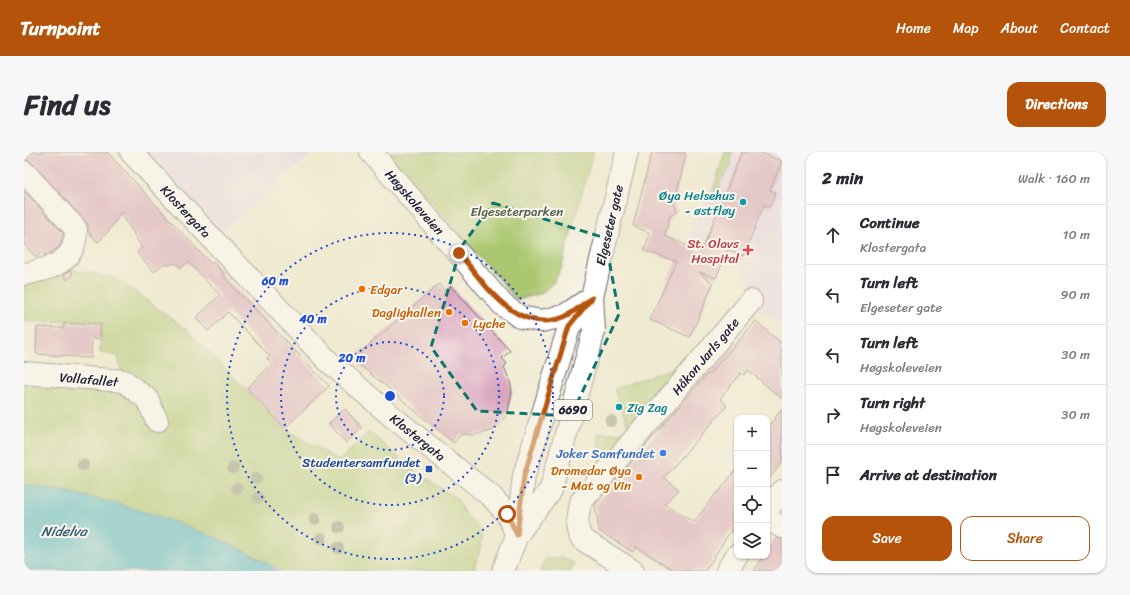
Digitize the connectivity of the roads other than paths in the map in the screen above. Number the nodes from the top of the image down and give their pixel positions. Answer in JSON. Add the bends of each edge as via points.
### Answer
{"nodes":[{"id":1,"x":131,"y":152,"type":"edge"},
{"id":2,"x":371,"y":152,"type":"edge"},
{"id":3,"x":627,"y":152,"type":"edge"},
{"id":4,"x":24,"y":172,"type":"edge"},
{"id":5,"x":24,"y":274,"type":"edge"},
{"id":6,"x":592,"y":298,"type":"junction"},
{"id":7,"x":751,"y":301,"type":"dead end"},
{"id":8,"x":24,"y":373,"type":"edge"},
{"id":9,"x":158,"y":421,"type":"dead end"},
{"id":10,"x":782,"y":491,"type":"edge"},
{"id":11,"x":770,"y":506,"type":"edge"},
{"id":12,"x":770,"y":521,"type":"edge"},
{"id":13,"x":782,"y":527,"type":"edge"},
{"id":14,"x":517,"y":535,"type":"junction"},
{"id":15,"x":734,"y":559,"type":"edge"},
{"id":16,"x":505,"y":565,"type":"edge"},
{"id":17,"x":632,"y":571,"type":"edge"},
{"id":18,"x":727,"y":571,"type":"edge"}],
"edges":[{"from":1,"to":14,"type":"main road","name":"Klostergata","via":[[328,361],[492,497],[507,514]]},
{"from":2,"to":6,"type":"main road","name":"Høgskoleveien","via":[[502,305],[520,317],[541,321],[564,316]]},
{"from":3,"to":6,"type":"main road","name":"Elgeseter gate","number":"6690"},
{"from":4,"to":5,"type":"main road","via":[[76,229],[76,240],[62,262]]},
{"from":6,"to":14,"type":"main road","name":"Elgeseter gate","number":"6690","via":[[569,326],[524,476]]},
{"from":6,"to":14,"type":"main road","name":"Elgeseter gate","number":"6690","via":[[594,331],[551,489]]},
{"from":7,"to":17,"type":"main road","name":"Håkon Jarls gate","via":[[580,503],[576,527],[578,534]]},
{"from":8,"to":9,"type":"main road","name":"Vollafallet","via":[[124,382],[147,399]]},
{"from":10,"to":11,"type":"main road"},
{"from":12,"to":13,"type":"main road"},
{"from":14,"to":16,"type":"main road","number":"6690"},
{"from":15,"to":18,"type":"main road"}]}
